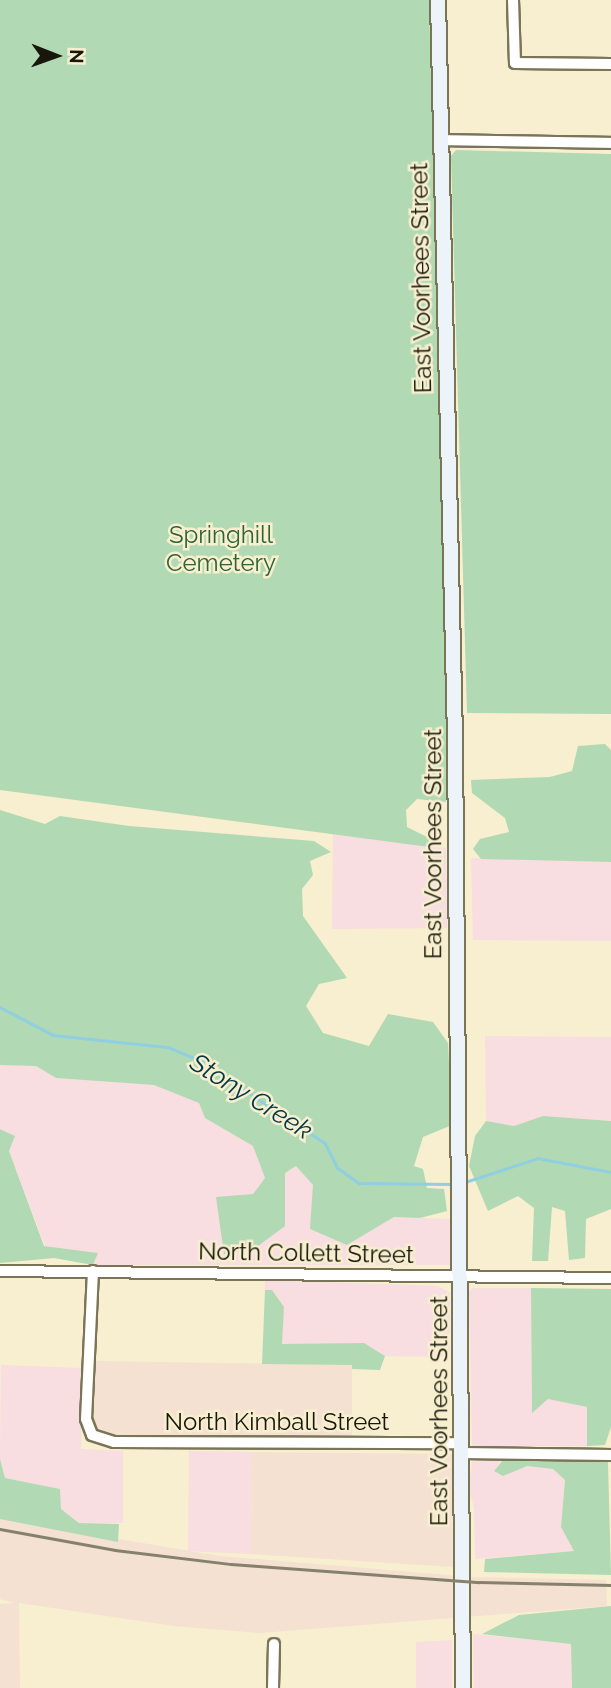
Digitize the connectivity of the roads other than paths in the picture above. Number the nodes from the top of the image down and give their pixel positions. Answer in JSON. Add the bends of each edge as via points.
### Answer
{"nodes":[{"id":1,"x":438,"y":0,"type":"edge"},
{"id":2,"x":513,"y":0,"type":"edge"},
{"id":3,"x":611,"y":64,"type":"edge"},
{"id":4,"x":441,"y":140,"type":"junction"},
{"id":5,"x":611,"y":143,"type":"edge"},
{"id":6,"x":0,"y":1271,"type":"edge"},
{"id":7,"x":93,"y":1271,"type":"junction"},
{"id":8,"x":461,"y":1278,"type":"junction"},
{"id":9,"x":611,"y":1278,"type":"edge"},
{"id":10,"x":462,"y":1448,"type":"junction"},
{"id":11,"x":611,"y":1455,"type":"edge"},
{"id":12,"x":274,"y":1644,"type":"dead end"},
{"id":13,"x":273,"y":1688,"type":"edge"},
{"id":14,"x":463,"y":1688,"type":"edge"}],
"edges":[{"from":1,"to":4,"type":"main road","name":"East Voorhees Street"},
{"from":2,"to":3,"type":"street","via":[[515,63]]},
{"from":4,"to":5,"type":"street"},
{"from":4,"to":8,"type":"main road","name":"East Voorhees Street","via":[[455,737]]},
{"from":6,"to":7,"type":"street","name":"North Collett Street"},
{"from":7,"to":8,"type":"street","name":"North Collett Street"},
{"from":7,"to":10,"type":"street","name":"North Kimball Street","via":[[86,1419],[92,1435],[114,1442]]},
{"from":8,"to":9,"type":"street","name":"North Collett Street"},
{"from":8,"to":10,"type":"main road","name":"East Voorhees Street"},
{"from":10,"to":11,"type":"street","name":"North Kimball Street"},
{"from":10,"to":14,"type":"main road","name":"East Voorhees Street"},
{"from":12,"to":13,"type":"street"}]}
